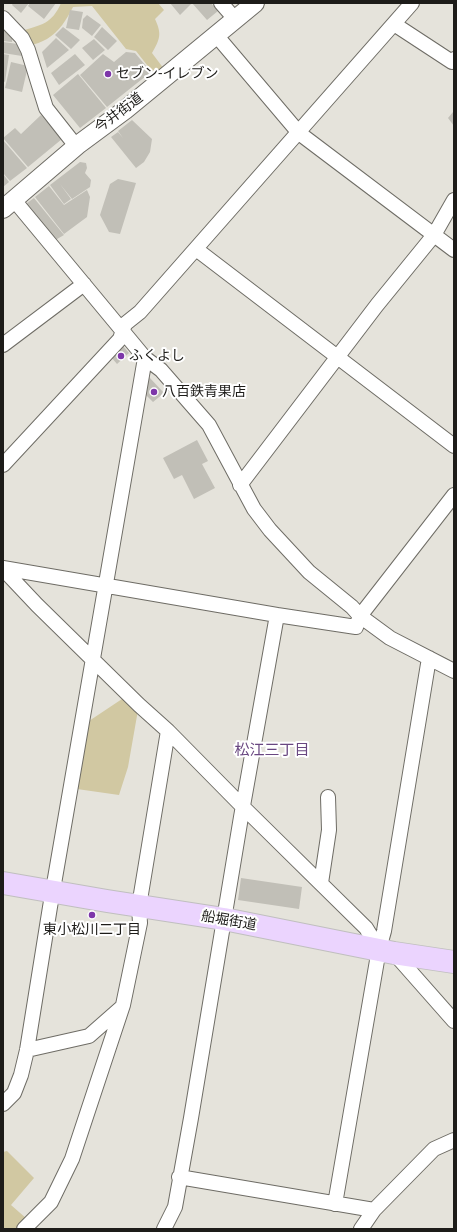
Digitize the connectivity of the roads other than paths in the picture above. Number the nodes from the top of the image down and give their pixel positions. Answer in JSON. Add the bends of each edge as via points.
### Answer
{"nodes":[{"id":1,"x":221,"y":3,"type":"edge"},
{"id":2,"x":255,"y":3,"type":"edge"},
{"id":3,"x":412,"y":3,"type":"edge"},
{"id":4,"x":3,"y":18,"type":"edge"},
{"id":5,"x":235,"y":19,"type":"junction"},
{"id":6,"x":394,"y":24,"type":"junction"},
{"id":7,"x":216,"y":35,"type":"junction"},
{"id":8,"x":454,"y":59,"type":"edge"},
{"id":9,"x":299,"y":133,"type":"junction"},
{"id":10,"x":79,"y":144,"type":"junction"},
{"id":11,"x":454,"y":200,"type":"edge"},
{"id":12,"x":8,"y":204,"type":"edge"},
{"id":13,"x":434,"y":235,"type":"junction"},
{"id":14,"x":196,"y":249,"type":"junction"},
{"id":15,"x":454,"y":250,"type":"edge"},
{"id":16,"x":84,"y":284,"type":"junction"},
{"id":17,"x":122,"y":330,"type":"junction"},
{"id":18,"x":3,"y":345,"type":"edge"},
{"id":19,"x":338,"y":357,"type":"junction"},
{"id":20,"x":145,"y":358,"type":"junction"},
{"id":21,"x":454,"y":446,"type":"edge"},
{"id":22,"x":3,"y":466,"type":"edge"},
{"id":23,"x":240,"y":484,"type":"junction"},
{"id":24,"x":454,"y":495,"type":"edge"},
{"id":25,"x":3,"y":569,"type":"edge"},
{"id":26,"x":106,"y":585,"type":"junction"},
{"id":27,"x":277,"y":615,"type":"junction"},
{"id":28,"x":360,"y":616,"type":"junction"},
{"id":29,"x":428,"y":658,"type":"junction"},
{"id":30,"x":93,"y":660,"type":"junction"},
{"id":31,"x":454,"y":671,"type":"edge"},
{"id":32,"x":168,"y":731,"type":"junction"},
{"id":33,"x":328,"y":797,"type":"dead end"},
{"id":34,"x":243,"y":807,"type":"junction"},
{"id":35,"x":3,"y":883,"type":"edge"},
{"id":36,"x":321,"y":883,"type":"junction"},
{"id":37,"x":53,"y":892,"type":"junction"},
{"id":38,"x":139,"y":906,"type":"junction"},
{"id":39,"x":224,"y":919,"type":"junction"},
{"id":40,"x":387,"y":951,"type":"junction"},
{"id":41,"x":454,"y":962,"type":"edge"},
{"id":42,"x":123,"y":1005,"type":"junction"},
{"id":43,"x":454,"y":1021,"type":"edge"},
{"id":44,"x":27,"y":1050,"type":"junction"},
{"id":45,"x":3,"y":1104,"type":"edge"},
{"id":46,"x":454,"y":1140,"type":"edge"},
{"id":47,"x":179,"y":1177,"type":"junction"},
{"id":48,"x":335,"y":1204,"type":"junction"},
{"id":49,"x":374,"y":1210,"type":"junction"},
{"id":50,"x":24,"y":1229,"type":"edge"},
{"id":51,"x":164,"y":1229,"type":"edge"},
{"id":52,"x":361,"y":1229,"type":"edge"}],
"edges":[{"from":1,"to":5,"type":"street"},
{"from":2,"to":5,"type":"street","name":"今井街道"},
{"from":3,"to":6,"type":"street"},
{"from":4,"to":10,"type":"street","via":[[22,38],[28,50],[46,108],[72,141]]},
{"from":5,"to":7,"type":"street","name":"今井街道"},
{"from":6,"to":8,"type":"street","via":[[452,62]]},
{"from":6,"to":9,"type":"street"},
{"from":7,"to":9,"type":"street"},
{"from":7,"to":10,"type":"street","name":"今井街道","via":[[125,110]]},
{"from":9,"to":13,"type":"street"},
{"from":9,"to":14,"type":"street"},
{"from":10,"to":12,"type":"street","name":"今井街道"},
{"from":11,"to":13,"type":"street"},
{"from":12,"to":16,"type":"street"},
{"from":13,"to":15,"type":"street"},
{"from":13,"to":19,"type":"street"},
{"from":14,"to":17,"type":"street"},
{"from":14,"to":19,"type":"street"},
{"from":16,"to":17,"type":"street"},
{"from":16,"to":18,"type":"street"},
{"from":17,"to":20,"type":"street"},
{"from":17,"to":22,"type":"street","via":[[120,339]]},
{"from":19,"to":21,"type":"street"},
{"from":19,"to":23,"type":"street"},
{"from":20,"to":23,"type":"street","via":[[161,370],[209,425]]},
{"from":20,"to":26,"type":"street"},
{"from":23,"to":28,"type":"street","via":[[270,530],[309,572]]},
{"from":24,"to":28,"type":"street"},
{"from":25,"to":26,"type":"street"},
{"from":25,"to":30,"type":"street"},
{"from":26,"to":27,"type":"street"},
{"from":26,"to":30,"type":"street"},
{"from":27,"to":28,"type":"street","via":[[356,627]]},
{"from":27,"to":34,"type":"street"},
{"from":28,"to":29,"type":"street","via":[[390,638]]},
{"from":29,"to":31,"type":"street"},
{"from":29,"to":40,"type":"street","via":[[384,931]]},
{"from":30,"to":32,"type":"street"},
{"from":30,"to":37,"type":"street"},
{"from":32,"to":34,"type":"street"},
{"from":32,"to":38,"type":"street"},
{"from":33,"to":36,"type":"street","via":[[329,830]]},
{"from":34,"to":36,"type":"street"},
{"from":34,"to":39,"type":"street"},
{"from":35,"to":37,"type":"main road","name":"船堀街道"},
{"from":36,"to":40,"type":"street"},
{"from":37,"to":38,"type":"main road","name":"船堀街道"},
{"from":37,"to":44,"type":"street"},
{"from":38,"to":39,"type":"main road","name":"船堀街道"},
{"from":38,"to":42,"type":"street","via":[[140,923]]},
{"from":39,"to":40,"type":"main road","name":"船堀街道"},
{"from":39,"to":47,"type":"street"},
{"from":40,"to":41,"type":"main road","name":"船堀街道"},
{"from":40,"to":43,"type":"street"},
{"from":40,"to":48,"type":"street"},
{"from":42,"to":44,"type":"street","via":[[89,1036]]},
{"from":42,"to":50,"type":"street","via":[[72,1159],[51,1202]]},
{"from":44,"to":45,"type":"street","via":[[14,1093]]},
{"from":46,"to":49,"type":"street","via":[[434,1149]]},
{"from":47,"to":48,"type":"street"},
{"from":47,"to":51,"type":"street","via":[[175,1207]]},
{"from":48,"to":49,"type":"street"},
{"from":49,"to":52,"type":"street"}]}
